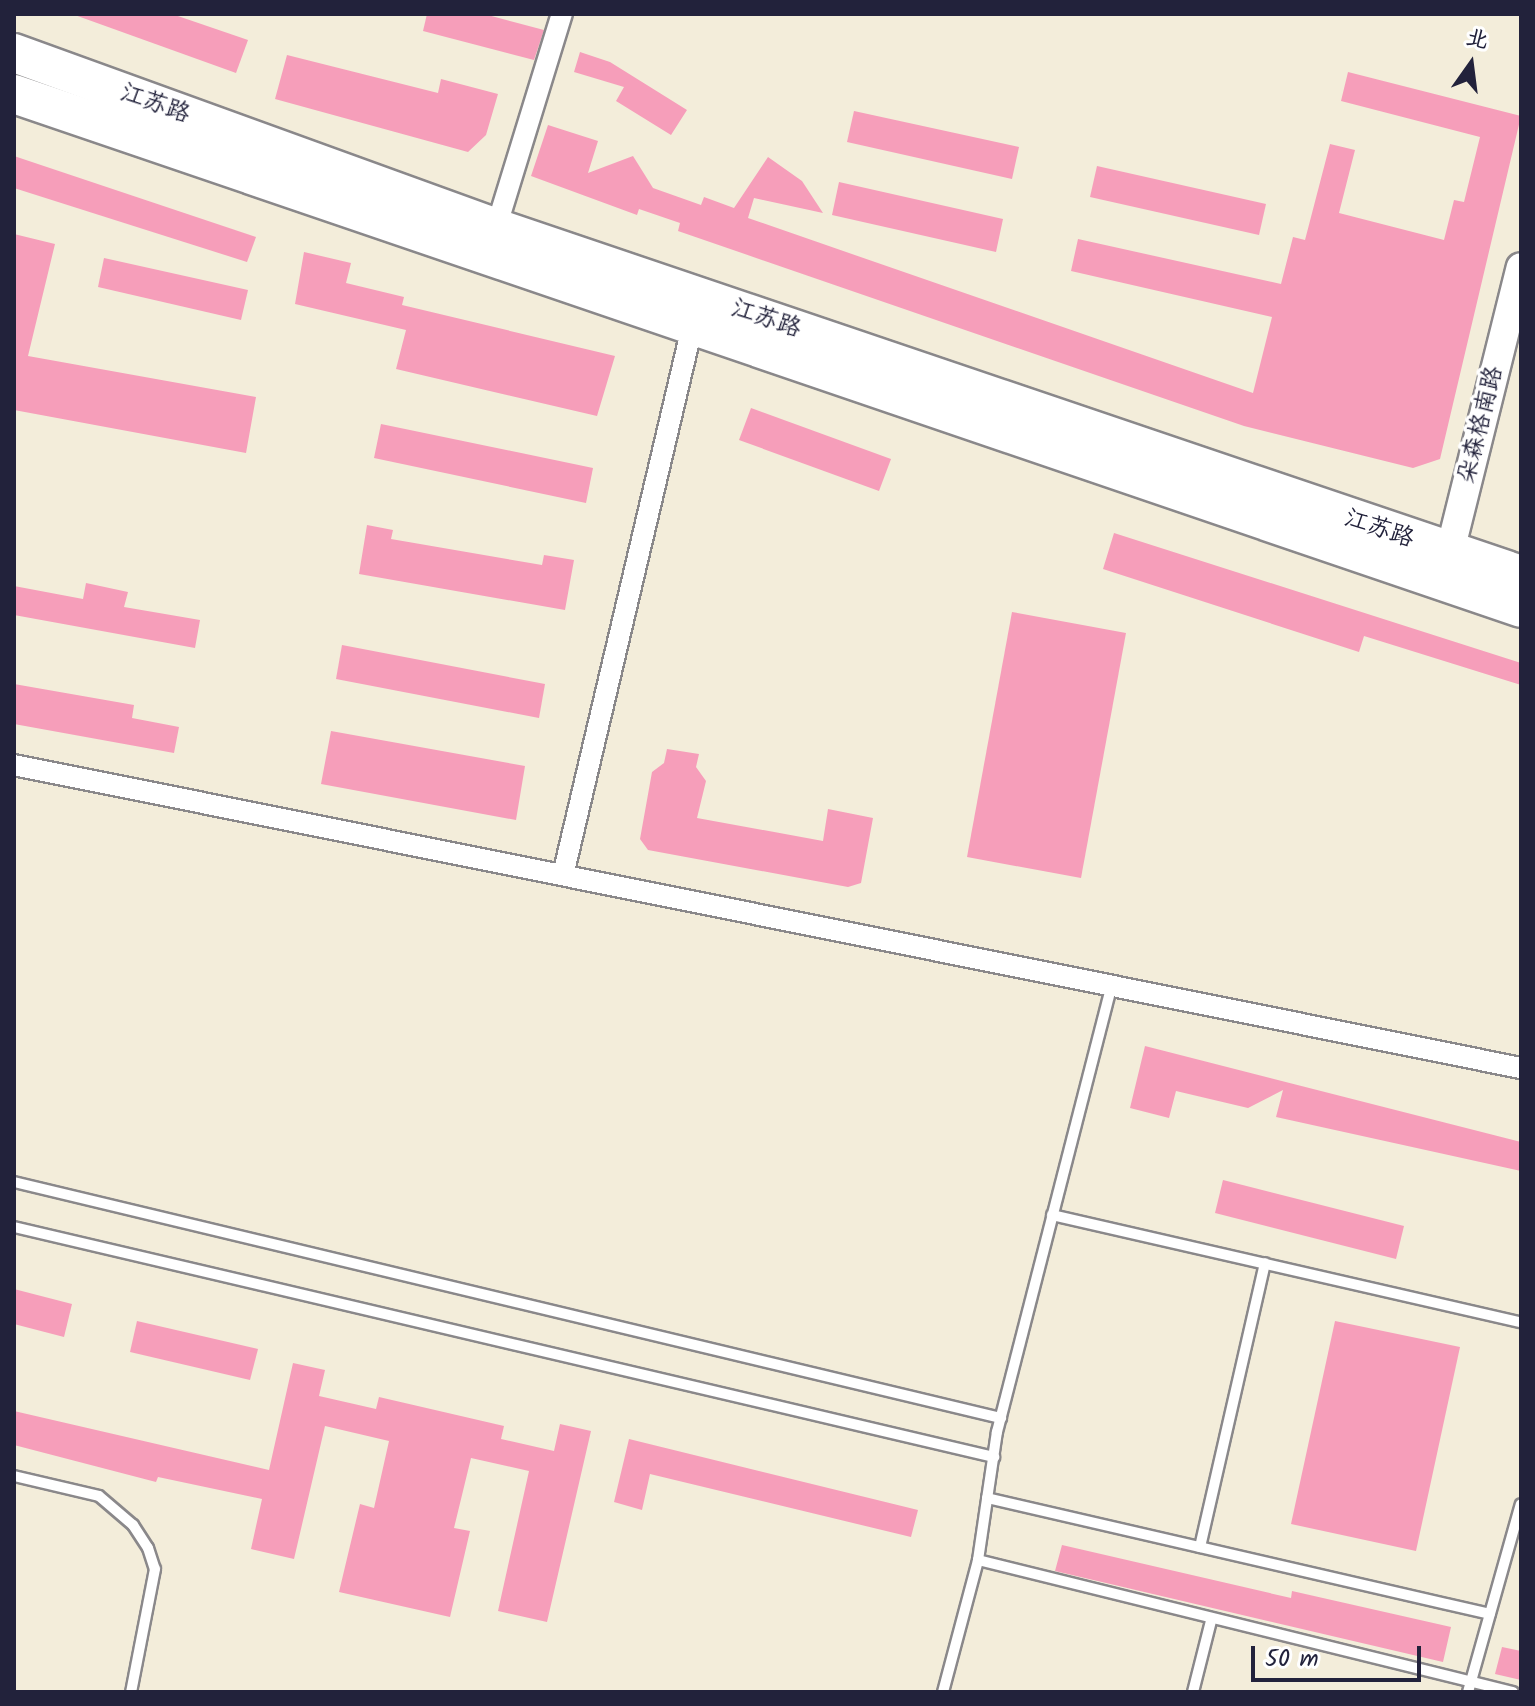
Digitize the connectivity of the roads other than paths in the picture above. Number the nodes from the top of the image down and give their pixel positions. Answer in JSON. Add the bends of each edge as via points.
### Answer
{"nodes":[{"id":1,"x":562,"y":14,"type":"edge"},
{"id":2,"x":14,"y":53,"type":"edge"},
{"id":3,"x":14,"y":94,"type":"edge"},
{"id":4,"x":496,"y":228,"type":"junction"},
{"id":5,"x":1521,"y":267,"type":"edge"},
{"id":6,"x":695,"y":312,"type":"junction"},
{"id":7,"x":1445,"y":569,"type":"junction"},
{"id":8,"x":1521,"y":575,"type":"edge"},
{"id":9,"x":1521,"y":608,"type":"edge"},
{"id":10,"x":14,"y":765,"type":"edge"},
{"id":11,"x":563,"y":875,"type":"junction"},
{"id":12,"x":1112,"y":985,"type":"junction"},
{"id":13,"x":1521,"y":1068,"type":"edge"},
{"id":14,"x":14,"y":1182,"type":"edge"},
{"id":15,"x":1052,"y":1215,"type":"junction"},
{"id":16,"x":14,"y":1227,"type":"edge"},
{"id":17,"x":1265,"y":1263,"type":"junction"},
{"id":18,"x":1521,"y":1322,"type":"edge"},
{"id":19,"x":1001,"y":1418,"type":"junction"},
{"id":20,"x":994,"y":1457,"type":"junction"},
{"id":21,"x":14,"y":1476,"type":"edge"},
{"id":22,"x":987,"y":1498,"type":"junction"},
{"id":23,"x":1521,"y":1504,"type":"edge"},
{"id":24,"x":1200,"y":1547,"type":"junction"},
{"id":25,"x":978,"y":1560,"type":"junction"},
{"id":26,"x":1490,"y":1614,"type":"junction"},
{"id":27,"x":1211,"y":1621,"type":"junction"},
{"id":28,"x":1469,"y":1687,"type":"edge"},
{"id":29,"x":131,"y":1692,"type":"edge"},
{"id":30,"x":943,"y":1692,"type":"edge"},
{"id":31,"x":1193,"y":1692,"type":"edge"},
{"id":32,"x":1513,"y":1692,"type":"edge"}],
"edges":[{"from":1,"to":4,"type":"street"},
{"from":2,"to":4,"type":"highway","name":"江苏路"},
{"from":3,"to":6,"type":"highway","name":"江苏路"},
{"from":4,"to":6,"type":"highway","name":"江苏路"},
{"from":5,"to":7,"type":"street","name":"朵森格南路"},
{"from":6,"to":7,"type":"highway","name":"江苏路"},
{"from":6,"to":11,"type":"street"},
{"from":7,"to":8,"type":"highway","name":"江苏路"},
{"from":7,"to":9,"type":"highway","name":"江苏路"},
{"from":10,"to":11,"type":"street"},
{"from":11,"to":12,"type":"street"},
{"from":12,"to":13,"type":"street"},
{"from":12,"to":15,"type":"lane"},
{"from":14,"to":19,"type":"lane"},
{"from":15,"to":17,"type":"lane"},
{"from":15,"to":19,"type":"lane"},
{"from":16,"to":20,"type":"lane"},
{"from":17,"to":18,"type":"lane"},
{"from":17,"to":24,"type":"lane"},
{"from":19,"to":20,"type":"lane"},
{"from":20,"to":22,"type":"lane"},
{"from":21,"to":29,"type":"lane","via":[[99,1496],[133,1525],[148,1548],[155,1569]]},
{"from":22,"to":24,"type":"lane"},
{"from":22,"to":25,"type":"lane"},
{"from":23,"to":26,"type":"lane"},
{"from":24,"to":26,"type":"lane"},
{"from":25,"to":27,"type":"lane"},
{"from":25,"to":30,"type":"lane"},
{"from":26,"to":28,"type":"lane"},
{"from":27,"to":28,"type":"lane"},
{"from":27,"to":31,"type":"lane"},
{"from":28,"to":32,"type":"lane"}]}
